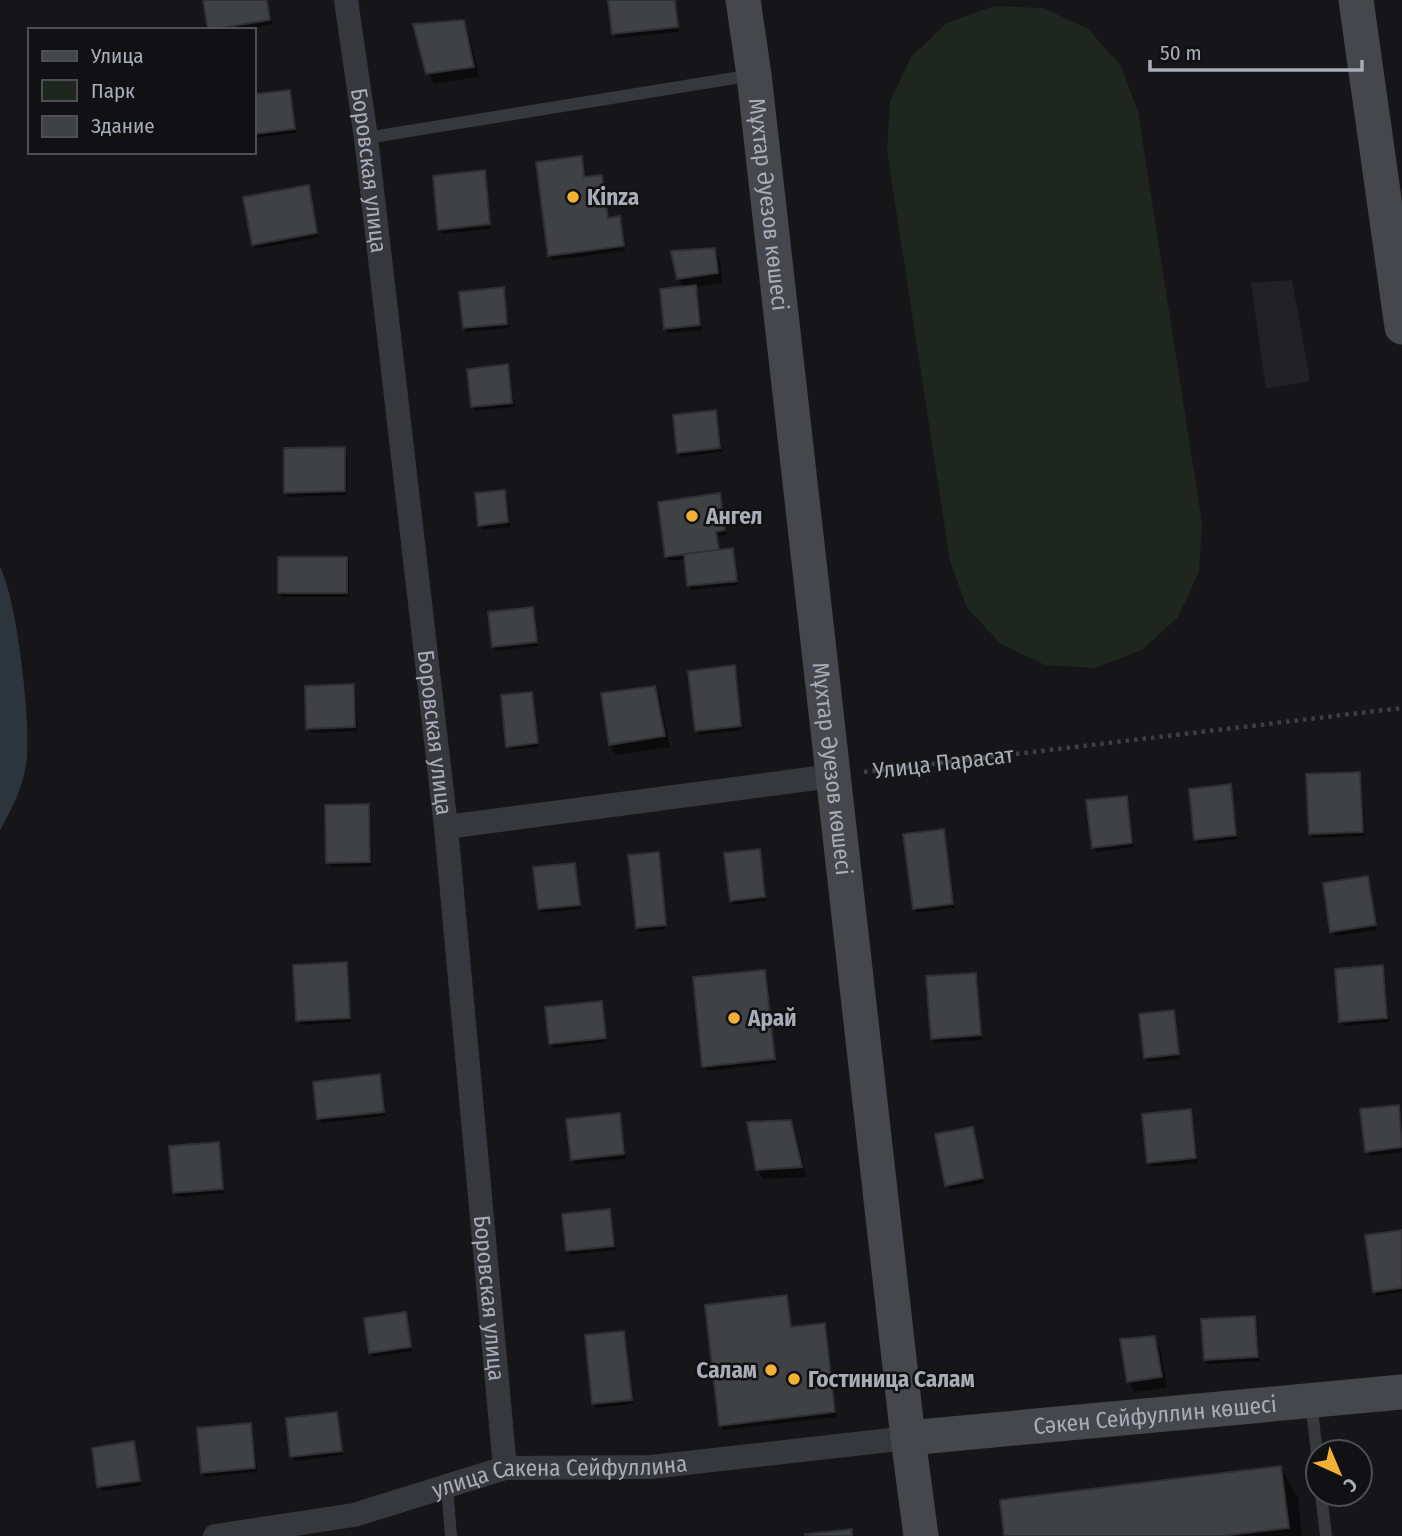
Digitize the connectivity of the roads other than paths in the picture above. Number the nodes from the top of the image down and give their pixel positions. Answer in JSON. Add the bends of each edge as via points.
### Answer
{"nodes":[{"id":1,"x":346,"y":0,"type":"edge"},
{"id":2,"x":743,"y":0,"type":"edge"},
{"id":3,"x":1356,"y":0,"type":"edge"},
{"id":4,"x":754,"y":75,"type":"junction"},
{"id":5,"x":366,"y":138,"type":"junction"},
{"id":6,"x":1402,"y":327,"type":"edge"},
{"id":7,"x":832,"y":776,"type":"junction"},
{"id":8,"x":446,"y":827,"type":"junction"},
{"id":9,"x":1402,"y":1392,"type":"edge"},
{"id":10,"x":1311,"y":1400,"type":"junction"},
{"id":11,"x":908,"y":1438,"type":"junction"},
{"id":12,"x":1315,"y":1438,"type":"edge"},
{"id":13,"x":505,"y":1468,"type":"junction"},
{"id":14,"x":447,"y":1486,"type":"junction"},
{"id":15,"x":1323,"y":1508,"type":"edge"},
{"id":16,"x":215,"y":1536,"type":"edge"},
{"id":17,"x":451,"y":1536,"type":"edge"},
{"id":18,"x":921,"y":1536,"type":"edge"},
{"id":19,"x":1326,"y":1536,"type":"edge"}],
"edges":[{"from":1,"to":5,"type":"street","name":"Боровская улица"},
{"from":2,"to":4,"type":"main road","name":"Мұхтар Әуезов көшесі"},
{"from":3,"to":6,"type":"main road"},
{"from":4,"to":5,"type":"lane"},
{"from":4,"to":7,"type":"main road","name":"Мұхтар Әуезов көшесі"},
{"from":5,"to":8,"type":"street","name":"Боровская улица"},
{"from":7,"to":8,"type":"street"},
{"from":7,"to":11,"type":"main road","name":"Мұхтар Әуезов көшесі"},
{"from":8,"to":13,"type":"street","name":"Боровская улица"},
{"from":9,"to":10,"type":"main road","name":"Сәкен Сейфуллин көшесі"},
{"from":10,"to":11,"type":"main road","name":"Сәкен Сейфуллин көшесі"},
{"from":10,"to":12,"type":"lane"},
{"from":11,"to":13,"type":"street","name":"улица Сакена Сейфуллина","via":[[651,1467]]},
{"from":11,"to":18,"type":"main road","name":"Мұхтар Әуезов көшесі"},
{"from":13,"to":14,"type":"street","name":"улица Сакена Сейфуллина"},
{"from":14,"to":16,"type":"street","name":"улица Сакена Сейфуллина","via":[[354,1515]]},
{"from":14,"to":17,"type":"lane"},
{"from":15,"to":19,"type":"lane"}]}
